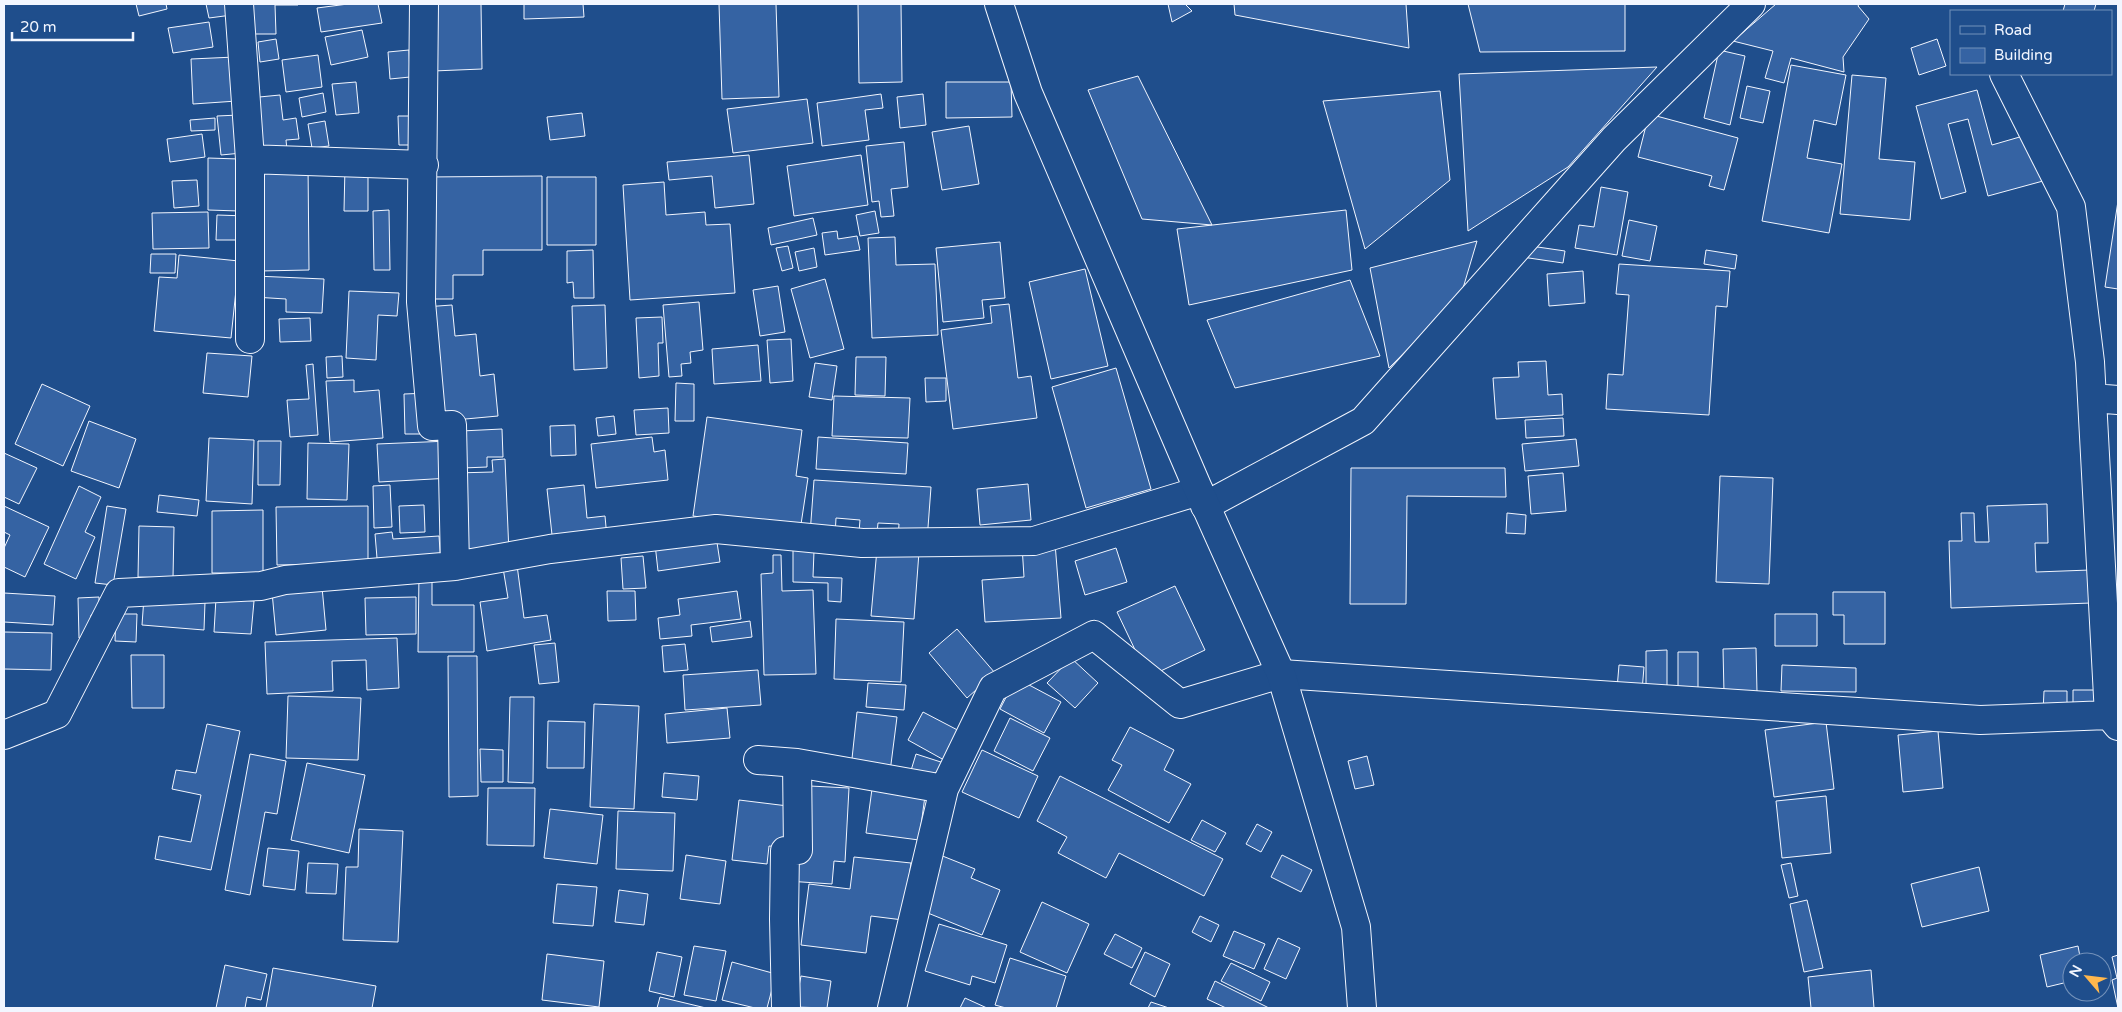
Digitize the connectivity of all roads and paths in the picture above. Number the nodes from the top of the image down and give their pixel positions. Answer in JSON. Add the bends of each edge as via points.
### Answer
{"nodes":[{"id":1,"x":238,"y":4,"type":"edge"},
{"id":2,"x":424,"y":4,"type":"edge"},
{"id":3,"x":999,"y":4,"type":"edge"},
{"id":4,"x":1751,"y":4,"type":"edge"},
{"id":5,"x":2005,"y":75,"type":"edge"},
{"id":6,"x":250,"y":158,"type":"junction"},
{"id":7,"x":424,"y":165,"type":"junction"},
{"id":8,"x":250,"y":338,"type":"dead end"},
{"id":9,"x":2092,"y":398,"type":"junction"},
{"id":10,"x":2118,"y":400,"type":"edge"},
{"id":11,"x":1202,"y":499,"type":"junction"},
{"id":12,"x":455,"y":566,"type":"junction"},
{"id":13,"x":1281,"y":674,"type":"junction"},
{"id":14,"x":2113,"y":721,"type":"edge"},
{"id":15,"x":4,"y":735,"type":"edge"},
{"id":16,"x":758,"y":760,"type":"dead end"},
{"id":17,"x":797,"y":763,"type":"junction"},
{"id":18,"x":944,"y":789,"type":"junction"},
{"id":19,"x":786,"y":1008,"type":"edge"},
{"id":20,"x":892,"y":1008,"type":"edge"},
{"id":21,"x":1362,"y":1008,"type":"edge"}],
"edges":[{"from":1,"to":6,"type":"street"},
{"from":2,"to":7,"type":"street"},
{"from":3,"to":11,"type":"street","via":[[1028,93]]},
{"from":4,"to":11,"type":"street","via":[[1614,139],[1362,421]]},
{"from":5,"to":9,"type":"street","via":[[2071,207]]},
{"from":6,"to":7,"type":"street"},
{"from":6,"to":8,"type":"street"},
{"from":7,"to":12,"type":"street","via":[[421,302],[432,426],[452,425]]},
{"from":9,"to":10,"type":"street"},
{"from":9,"to":14,"type":"street"},
{"from":11,"to":12,"type":"street","via":[[1034,541],[862,543],[716,529],[550,549]]},
{"from":11,"to":13,"type":"street"},
{"from":12,"to":15,"type":"street","via":[[286,580],[261,586],[119,593],[57,714]]},
{"from":13,"to":14,"type":"street","via":[[1980,720]]},
{"from":13,"to":18,"type":"street","via":[[1180,704],[1094,635],[993,688]]},
{"from":13,"to":21,"type":"street","via":[[1356,927]]},
{"from":16,"to":17,"type":"street"},
{"from":17,"to":18,"type":"street"},
{"from":17,"to":19,"type":"street","via":[[798,850],[785,851]]},
{"from":18,"to":20,"type":"street"}]}
